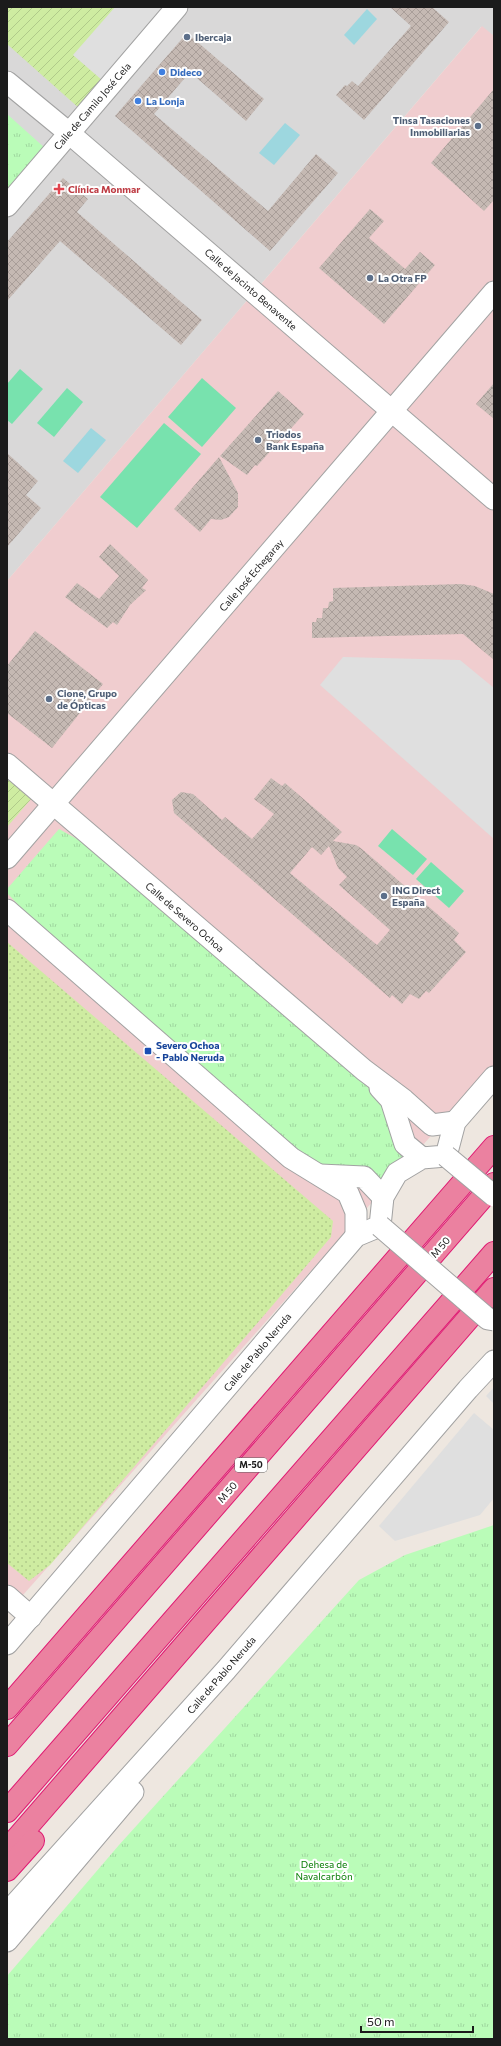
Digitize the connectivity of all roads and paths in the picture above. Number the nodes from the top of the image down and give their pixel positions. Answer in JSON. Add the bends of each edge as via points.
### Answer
{"nodes":[{"id":1,"x":177,"y":7,"type":"edge"},
{"id":2,"x":7,"y":82,"type":"edge"},
{"id":3,"x":69,"y":133,"type":"junction"},
{"id":4,"x":7,"y":206,"type":"edge"},
{"id":5,"x":494,"y":292,"type":"edge"},
{"id":6,"x":391,"y":410,"type":"junction"},
{"id":7,"x":494,"y":499,"type":"edge"},
{"id":8,"x":7,"y":764,"type":"edge"},
{"id":9,"x":53,"y":804,"type":"junction"},
{"id":10,"x":7,"y":858,"type":"edge"},
{"id":11,"x":7,"y":910,"type":"edge"},
{"id":12,"x":364,"y":1070,"type":"junction"},
{"id":13,"x":494,"y":1076,"type":"edge"},
{"id":14,"x":455,"y":1122,"type":"junction"},
{"id":15,"x":494,"y":1147,"type":"edge"},
{"id":16,"x":446,"y":1156,"type":"junction"},
{"id":17,"x":422,"y":1158,"type":"junction"},
{"id":18,"x":318,"y":1175,"type":"junction"},
{"id":19,"x":494,"y":1184,"type":"edge"},
{"id":20,"x":494,"y":1196,"type":"edge"},
{"id":21,"x":383,"y":1197,"type":"junction"},
{"id":22,"x":380,"y":1226,"type":"junction"},
{"id":23,"x":356,"y":1236,"type":"junction"},
{"id":24,"x":494,"y":1253,"type":"edge"},
{"id":25,"x":494,"y":1289,"type":"edge"},
{"id":26,"x":494,"y":1320,"type":"edge"},
{"id":27,"x":494,"y":1361,"type":"edge"},
{"id":28,"x":7,"y":1596,"type":"edge"},
{"id":29,"x":31,"y":1617,"type":"junction"},
{"id":30,"x":7,"y":1644,"type":"edge"},
{"id":31,"x":226,"y":1670,"type":"junction"},
{"id":32,"x":152,"y":1685,"type":"junction"},
{"id":33,"x":7,"y":1708,"type":"edge"},
{"id":34,"x":7,"y":1745,"type":"edge"},
{"id":35,"x":7,"y":1811,"type":"edge"},
{"id":36,"x":7,"y":1850,"type":"edge"},
{"id":37,"x":7,"y":1870,"type":"edge"},
{"id":38,"x":7,"y":1913,"type":"edge"},
{"id":39,"x":7,"y":1941,"type":"edge"}],
"edges":[{"from":1,"to":3,"type":"street","name":"Calle de Camilo José Cela"},
{"from":2,"to":3,"type":"street","name":"Calle de Jacinto Benavente"},
{"from":3,"to":4,"type":"street","name":"Calle de Camilo José Cela"},
{"from":3,"to":6,"type":"street","name":"Calle de Jacinto Benavente"},
{"from":5,"to":6,"type":"street","name":"Calle José Echegaray"},
{"from":6,"to":7,"type":"street","name":"Calle de Jacinto Benavente"},
{"from":6,"to":9,"type":"street","name":"Calle José Echegaray"},
{"from":8,"to":9,"type":"street","name":"Calle de Severo Ochoa"},
{"from":9,"to":10,"type":"street","name":"Calle José Echegaray"},
{"from":9,"to":12,"type":"street","name":"Calle de Severo Ochoa"},
{"from":11,"to":18,"type":"street","via":[[286,1153]]},
{"from":12,"to":14,"type":"street","name":"Calle de Severo Ochoa","via":[[432,1125]]},
{"from":12,"to":17,"type":"street","name":"Calle de Severo Ochoa","via":[[391,1100],[405,1144]]},
{"from":13,"to":14,"type":"street"},
{"from":14,"to":16,"type":"street"},
{"from":15,"to":33,"type":"highway"},
{"from":16,"to":17,"type":"street"},
{"from":16,"to":20,"type":"street","bridge":true},
{"from":17,"to":21,"type":"street","via":[[397,1173]]},
{"from":18,"to":21,"type":"street","via":[[364,1177]]},
{"from":18,"to":23,"type":"street","via":[[348,1193],[356,1212]]},
{"from":19,"to":34,"type":"highway","name":"M 50","number":"M-50"},
{"from":21,"to":22,"type":"street"},
{"from":22,"to":23,"type":"street","name":"Calle de Pablo Neruda"},
{"from":22,"to":26,"type":"street","bridge":true,"via":[[488,1319]]},
{"from":23,"to":29,"type":"street","name":"Calle de Pablo Neruda"},
{"from":24,"to":35,"type":"highway"},
{"from":25,"to":32,"type":"highway"},
{"from":27,"to":31,"type":"street","name":"Calle de Pablo Neruda"},
{"from":28,"to":29,"type":"street"},
{"from":29,"to":30,"type":"street","name":"Calle de Pablo Neruda"},
{"from":31,"to":38,"type":"street","name":"Calle de Pablo Neruda"},
{"from":31,"to":39,"type":"street","via":[[124,1804]]},
{"from":32,"to":36,"type":"highway"},
{"from":32,"to":37,"type":"highway","via":[[31,1843]]}]}
